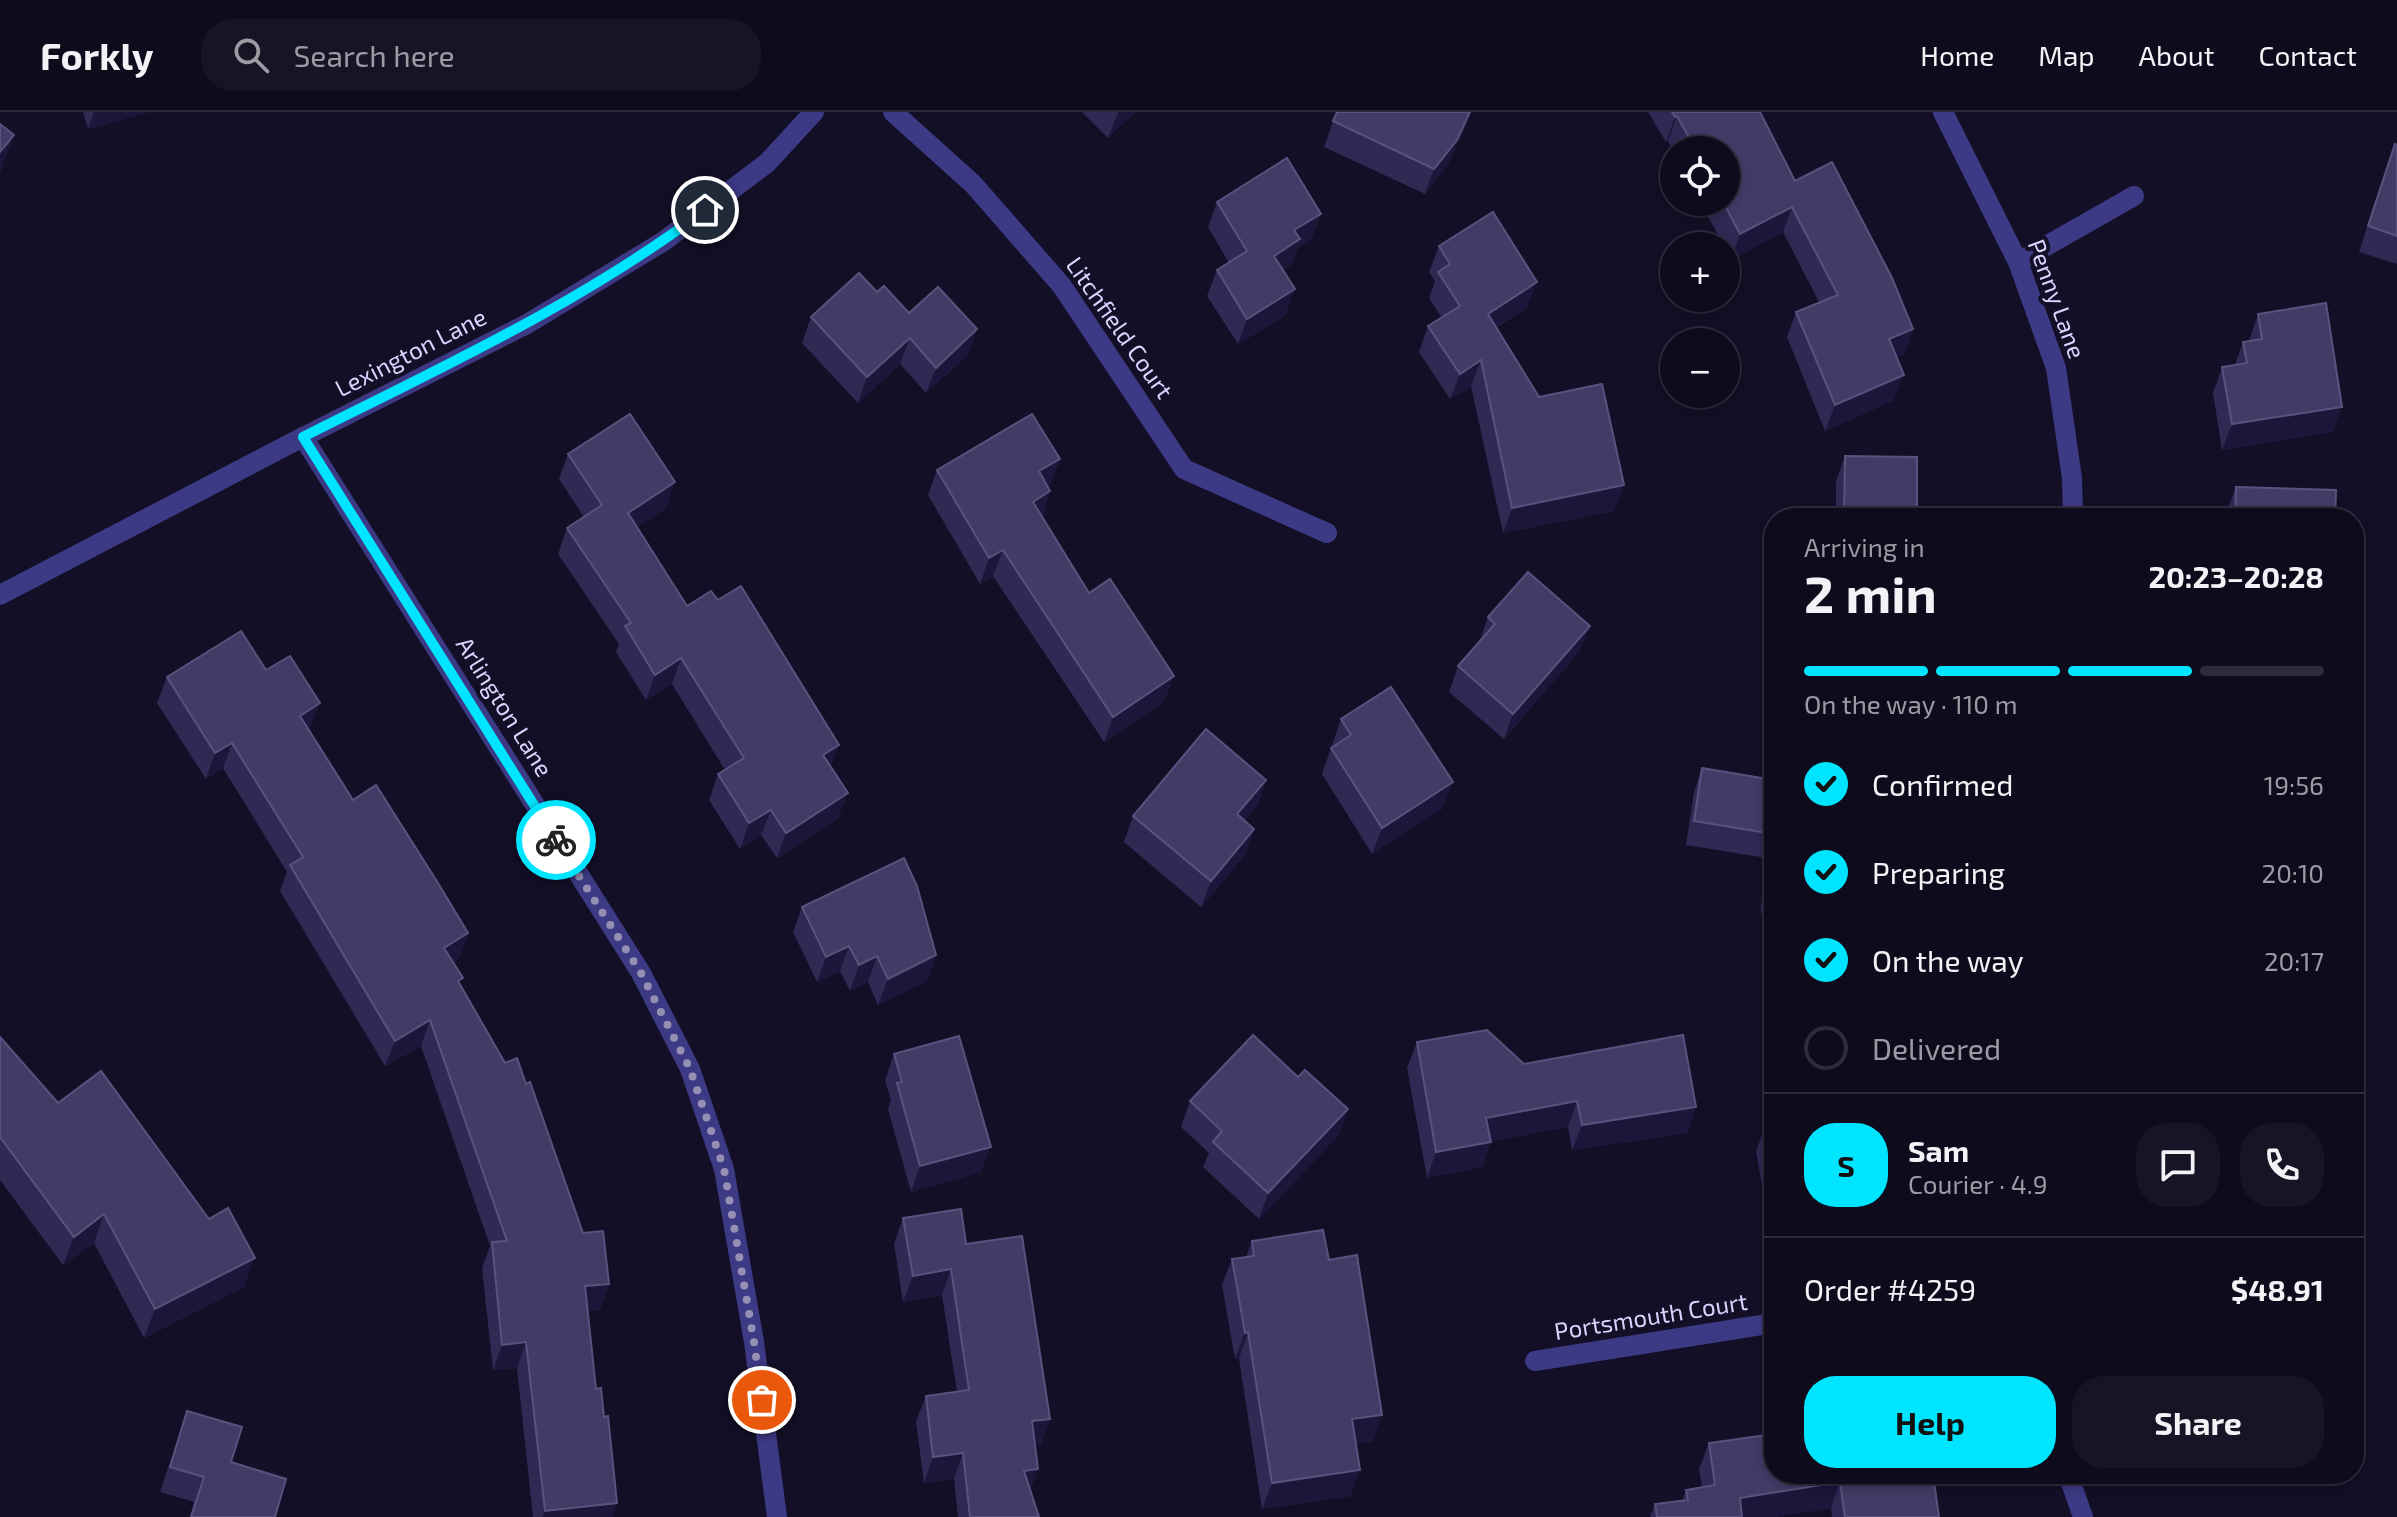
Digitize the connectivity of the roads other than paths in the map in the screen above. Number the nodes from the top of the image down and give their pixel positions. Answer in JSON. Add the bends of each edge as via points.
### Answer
{"nodes":[{"id":1,"x":814,"y":112,"type":"edge"},
{"id":2,"x":893,"y":112,"type":"edge"},
{"id":3,"x":1943,"y":112,"type":"edge"},
{"id":4,"x":2134,"y":196,"type":"dead end"},
{"id":5,"x":2018,"y":262,"type":"junction"},
{"id":6,"x":303,"y":437,"type":"junction"},
{"id":7,"x":2073,"y":508,"type":"edge"},
{"id":8,"x":1327,"y":533,"type":"dead end"},
{"id":9,"x":0,"y":595,"type":"edge"},
{"id":10,"x":1764,"y":1325,"type":"edge"},
{"id":11,"x":1535,"y":1361,"type":"dead end"},
{"id":12,"x":2071,"y":1484,"type":"edge"},
{"id":13,"x":777,"y":1517,"type":"edge"},
{"id":14,"x":2083,"y":1517,"type":"edge"}],
"edges":[{"from":1,"to":6,"type":"street","name":"Lexington Lane","via":[[767,163],[664,241],[527,324]]},
{"from":2,"to":8,"type":"street","name":"Litchfield Court","via":[[973,184],[1062,286],[1184,469]]},
{"from":3,"to":5,"type":"street","name":"Penny Lane"},
{"from":4,"to":5,"type":"street"},
{"from":5,"to":7,"type":"street","name":"Penny Lane","via":[[2056,368]]},
{"from":6,"to":9,"type":"street","name":"Lexington Lane"},
{"from":6,"to":13,"type":"street","name":"Arlington Lane","via":[[641,973],[690,1069],[724,1169]]},
{"from":10,"to":11,"type":"street","name":"Portsmouth Court"},
{"from":12,"to":14,"type":"street"}]}
